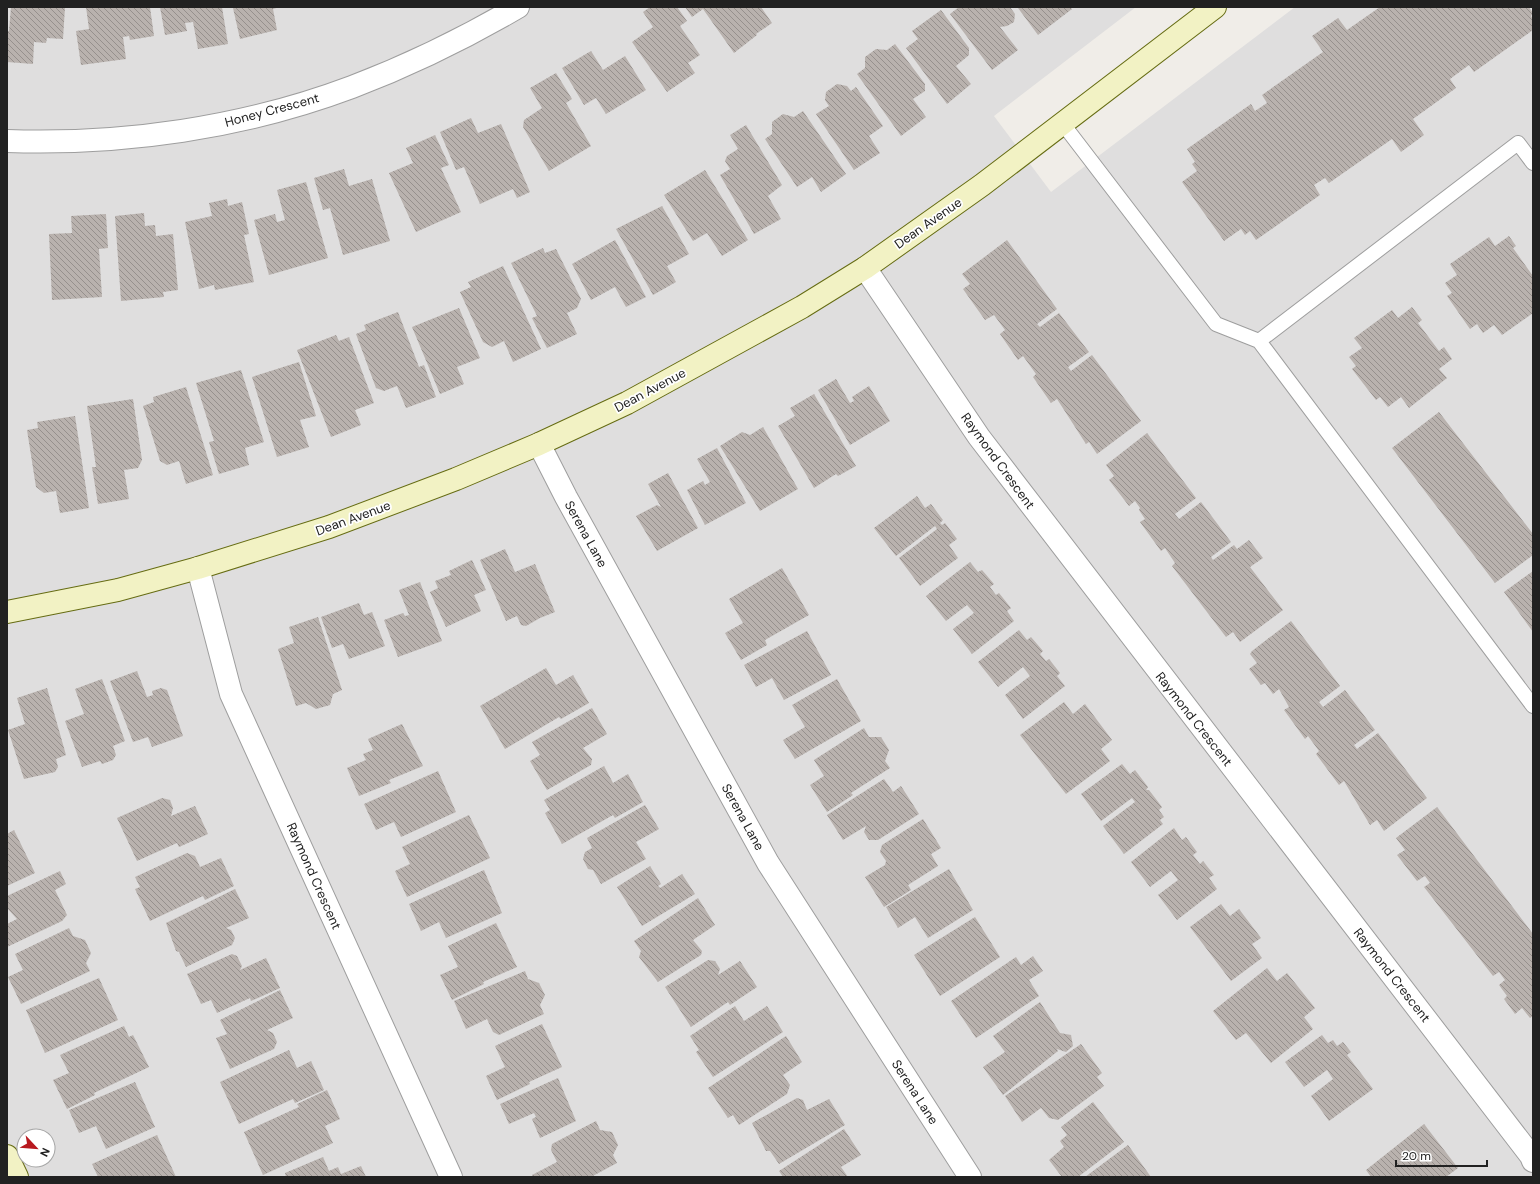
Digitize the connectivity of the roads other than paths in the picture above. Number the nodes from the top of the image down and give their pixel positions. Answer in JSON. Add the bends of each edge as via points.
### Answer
{"nodes":[{"id":1,"x":518,"y":7,"type":"edge"},
{"id":2,"x":1215,"y":7,"type":"edge"},
{"id":3,"x":1063,"y":124,"type":"junction"},
{"id":4,"x":7,"y":141,"type":"edge"},
{"id":5,"x":1533,"y":163,"type":"edge"},
{"id":6,"x":865,"y":268,"type":"junction"},
{"id":7,"x":1259,"y":341,"type":"junction"},
{"id":8,"x":539,"y":444,"type":"junction"},
{"id":9,"x":198,"y":568,"type":"junction"},
{"id":10,"x":7,"y":612,"type":"edge"},
{"id":11,"x":1533,"y":706,"type":"edge"},
{"id":12,"x":7,"y":1156,"type":"edge"},
{"id":13,"x":1533,"y":1161,"type":"edge"},
{"id":14,"x":17,"y":1177,"type":"edge"},
{"id":15,"x":451,"y":1177,"type":"edge"},
{"id":16,"x":970,"y":1177,"type":"edge"}],
"edges":[{"from":1,"to":4,"type":"street","name":"Honey Crescent","via":[[402,67],[351,88],[260,115],[198,128],[135,137],[72,141]]},
{"from":2,"to":3,"type":"street","name":"Dean Avenue"},
{"from":3,"to":6,"type":"street","name":"Dean Avenue"},
{"from":3,"to":7,"type":"lane","via":[[1216,324]]},
{"from":5,"to":7,"type":"lane","via":[[1518,143]]},
{"from":6,"to":8,"type":"street","name":"Dean Avenue","via":[[802,307],[673,379]]},
{"from":6,"to":13,"type":"street","name":"Raymond Crescent","via":[[979,437]]},
{"from":7,"to":11,"type":"lane"},
{"from":8,"to":9,"type":"street","name":"Dean Avenue","via":[[456,479],[329,527]]},
{"from":8,"to":16,"type":"street","name":"Serena Lane","via":[[768,863]]},
{"from":9,"to":10,"type":"street","name":"Dean Avenue","via":[[118,590]]},
{"from":9,"to":15,"type":"street","name":"Raymond Crescent","via":[[231,694]]},
{"from":12,"to":14,"type":"street"}]}
